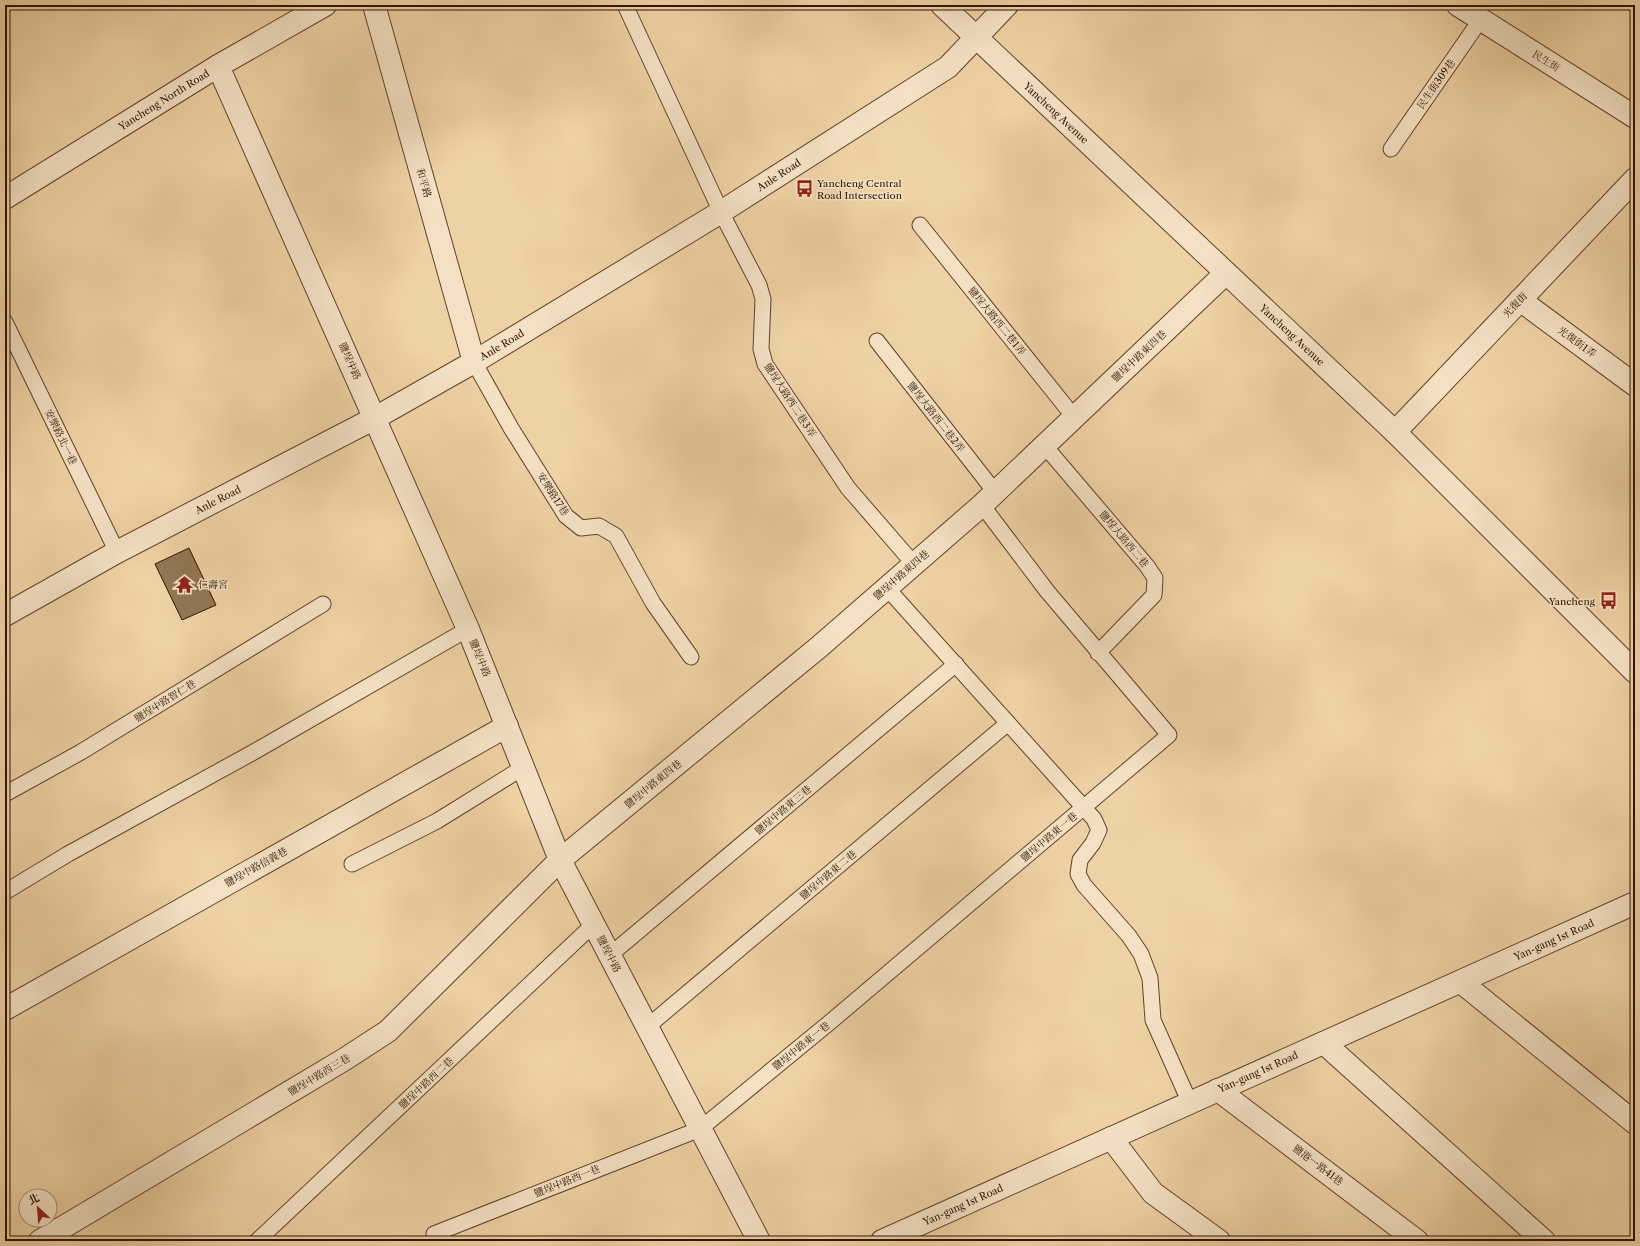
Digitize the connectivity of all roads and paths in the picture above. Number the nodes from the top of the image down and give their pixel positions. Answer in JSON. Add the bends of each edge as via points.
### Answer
{"nodes":[{"id":1,"x":325,"y":5,"type":"edge"},
{"id":2,"x":374,"y":5,"type":"edge"},
{"id":3,"x":625,"y":5,"type":"edge"},
{"id":4,"x":942,"y":5,"type":"edge"},
{"id":5,"x":1008,"y":5,"type":"edge"},
{"id":6,"x":1458,"y":5,"type":"edge"},
{"id":7,"x":1481,"y":20,"type":"junction"},
{"id":8,"x":978,"y":38,"type":"junction"},
{"id":9,"x":218,"y":66,"type":"junction"},
{"id":10,"x":1635,"y":117,"type":"edge"},
{"id":11,"x":1391,"y":149,"type":"dead end"},
{"id":12,"x":1635,"y":179,"type":"edge"},
{"id":13,"x":5,"y":198,"type":"edge"},
{"id":14,"x":721,"y":212,"type":"junction"},
{"id":15,"x":920,"y":225,"type":"dead end"},
{"id":16,"x":1226,"y":273,"type":"junction"},
{"id":17,"x":1520,"y":300,"type":"junction"},
{"id":18,"x":5,"y":322,"type":"edge"},
{"id":19,"x":876,"y":341,"type":"dead end"},
{"id":20,"x":474,"y":362,"type":"junction"},
{"id":21,"x":1635,"y":385,"type":"edge"},
{"id":22,"x":375,"y":418,"type":"junction"},
{"id":23,"x":1074,"y":418,"type":"junction"},
{"id":24,"x":1395,"y":432,"type":"junction"},
{"id":25,"x":1044,"y":446,"type":"junction"},
{"id":26,"x":988,"y":498,"type":"junction"},
{"id":27,"x":118,"y":552,"type":"junction"},
{"id":28,"x":913,"y":563,"type":"junction"},
{"id":29,"x":886,"y":587,"type":"junction"},
{"id":30,"x":324,"y":604,"type":"dead end"},
{"id":31,"x":5,"y":615,"type":"edge"},
{"id":32,"x":468,"y":629,"type":"junction"},
{"id":33,"x":1098,"y":653,"type":"junction"},
{"id":34,"x":691,"y":658,"type":"dead end"},
{"id":35,"x":956,"y":664,"type":"junction"},
{"id":36,"x":1635,"y":672,"type":"edge"},
{"id":37,"x":1008,"y":723,"type":"junction"},
{"id":38,"x":507,"y":726,"type":"junction"},
{"id":39,"x":524,"y":766,"type":"junction"},
{"id":40,"x":5,"y":794,"type":"edge"},
{"id":41,"x":1085,"y":807,"type":"junction"},
{"id":42,"x":560,"y":860,"type":"junction"},
{"id":43,"x":352,"y":864,"type":"dead end"},
{"id":44,"x":5,"y":892,"type":"edge"},
{"id":45,"x":1635,"y":903,"type":"edge"},
{"id":46,"x":594,"y":924,"type":"junction"},
{"id":47,"x":610,"y":955,"type":"junction"},
{"id":48,"x":1461,"y":982,"type":"junction"},
{"id":49,"x":5,"y":1009,"type":"edge"},
{"id":50,"x":647,"y":1027,"type":"junction"},
{"id":51,"x":1324,"y":1043,"type":"junction"},
{"id":52,"x":1218,"y":1090,"type":"junction"},
{"id":53,"x":1190,"y":1103,"type":"junction"},
{"id":54,"x":1635,"y":1123,"type":"edge"},
{"id":55,"x":700,"y":1128,"type":"junction"},
{"id":56,"x":1111,"y":1138,"type":"junction"},
{"id":57,"x":434,"y":1234,"type":"dead end"},
{"id":58,"x":40,"y":1241,"type":"edge"},
{"id":59,"x":257,"y":1241,"type":"edge"},
{"id":60,"x":759,"y":1241,"type":"edge"},
{"id":61,"x":882,"y":1241,"type":"edge"},
{"id":62,"x":1219,"y":1241,"type":"edge"},
{"id":63,"x":1417,"y":1241,"type":"edge"},
{"id":64,"x":1544,"y":1241,"type":"edge"}],
"edges":[{"from":1,"to":9,"type":"street","name":"Yancheng North Road"},
{"from":2,"to":20,"type":"street","name":"和平路"},
{"from":3,"to":14,"type":"lane","name":"鹽埕大路西二巷3弄"},
{"from":4,"to":8,"type":"street","name":"Yancheng Avenue"},
{"from":5,"to":8,"type":"street","name":"Anle Road"},
{"from":6,"to":7,"type":"street","name":"民生街"},
{"from":7,"to":10,"type":"street","name":"民生街"},
{"from":7,"to":11,"type":"lane","name":"民生街309巷"},
{"from":8,"to":14,"type":"street","name":"Anle Road","via":[[948,68]]},
{"from":8,"to":16,"type":"street","name":"Yancheng Avenue"},
{"from":9,"to":13,"type":"street","name":"Yancheng North Road"},
{"from":9,"to":22,"type":"street","name":"鹽埕中路"},
{"from":12,"to":17,"type":"street","name":"光復街"},
{"from":14,"to":20,"type":"street","name":"Anle Road"},
{"from":14,"to":28,"type":"lane","name":"鹽埕大路西二巷3弄","via":[[759,285],[763,299],[761,349],[765,364],[848,488]]},
{"from":15,"to":23,"type":"lane","name":"鹽埕大路西二巷1弄"},
{"from":16,"to":23,"type":"street","name":"鹽埕中路東四巷"},
{"from":16,"to":24,"type":"street","name":"Yancheng Avenue"},
{"from":17,"to":21,"type":"street","name":"光復街1弄"},
{"from":17,"to":24,"type":"street","name":"光復街"},
{"from":18,"to":27,"type":"lane","name":"安樂路北一巷"},
{"from":19,"to":26,"type":"lane","name":"鹽埕大路西二巷2弄"},
{"from":20,"to":22,"type":"street","name":"Anle Road"},
{"from":20,"to":34,"type":"lane","name":"安樂路17巷","via":[[511,428],[566,516],[581,528],[599,526],[616,536],[653,603]]},
{"from":22,"to":27,"type":"street","name":"Anle Road"},
{"from":22,"to":32,"type":"street","name":"鹽埕中路"},
{"from":23,"to":25,"type":"street","name":"鹽埕中路東四巷"},
{"from":24,"to":36,"type":"street","name":"Yancheng Avenue"},
{"from":25,"to":26,"type":"street","name":"鹽埕中路東四巷"},
{"from":25,"to":33,"type":"lane","name":"鹽埕大路西二巷","via":[[1155,578],[1154,595]]},
{"from":26,"to":28,"type":"street","name":"鹽埕中路東四巷"},
{"from":26,"to":33,"type":"lane","name":"鹽埕中路東一巷","via":[[1047,591]]},
{"from":27,"to":31,"type":"street","name":"Anle Road"},
{"from":28,"to":29,"type":"street","name":"鹽埕中路東四巷"},
{"from":29,"to":35,"type":"lane"},
{"from":29,"to":42,"type":"street","name":"鹽埕中路東四巷","via":[[819,647]]},
{"from":30,"to":40,"type":"lane","name":"鹽埕中路智仁巷","via":[[81,752]]},
{"from":32,"to":38,"type":"street","name":"鹽埕中路"},
{"from":32,"to":44,"type":"lane"},
{"from":33,"to":41,"type":"lane","name":"鹽埕中路東一巷","via":[[1168,735]]},
{"from":35,"to":37,"type":"lane"},
{"from":35,"to":47,"type":"lane","name":"鹽埕中路東三巷"},
{"from":37,"to":41,"type":"lane"},
{"from":37,"to":50,"type":"lane","name":"鹽埕中路東二巷"},
{"from":38,"to":39,"type":"street","name":"鹽埕中路"},
{"from":38,"to":49,"type":"street","name":"鹽埕中路信義巷"},
{"from":39,"to":42,"type":"street","name":"鹽埕中路"},
{"from":39,"to":43,"type":"lane","via":[[437,821]]},
{"from":41,"to":53,"type":"lane","via":[[1099,830],[1080,860],[1078,874],[1084,885],[1129,936],[1141,954],[1150,978],[1153,1020]]},
{"from":41,"to":55,"type":"lane","name":"鹽埕中路東一巷"},
{"from":42,"to":46,"type":"street","name":"鹽埕中路"},
{"from":42,"to":58,"type":"street","name":"鹽埕中路西三巷","via":[[388,1030],[345,1059]]},
{"from":45,"to":48,"type":"street","name":"Yan-gang 1st Road"},
{"from":46,"to":47,"type":"street","name":"鹽埕中路"},
{"from":46,"to":59,"type":"lane","name":"鹽埕中路西二巷"},
{"from":47,"to":50,"type":"street","name":"鹽埕中路"},
{"from":48,"to":51,"type":"street","name":"Yan-gang 1st Road"},
{"from":48,"to":54,"type":"street"},
{"from":50,"to":55,"type":"street","name":"鹽埕中路"},
{"from":51,"to":52,"type":"street","name":"Yan-gang 1st Road"},
{"from":51,"to":64,"type":"street"},
{"from":52,"to":53,"type":"street","name":"Yan-gang 1st Road"},
{"from":52,"to":63,"type":"street","name":"鹽港一路41巷"},
{"from":53,"to":56,"type":"street","name":"Yan-gang 1st Road"},
{"from":55,"to":57,"type":"lane","name":"鹽埕中路西一巷"},
{"from":55,"to":60,"type":"street","name":"鹽埕中路"},
{"from":56,"to":61,"type":"street","name":"Yan-gang 1st Road"},
{"from":56,"to":62,"type":"street","via":[[1153,1193]]}]}
